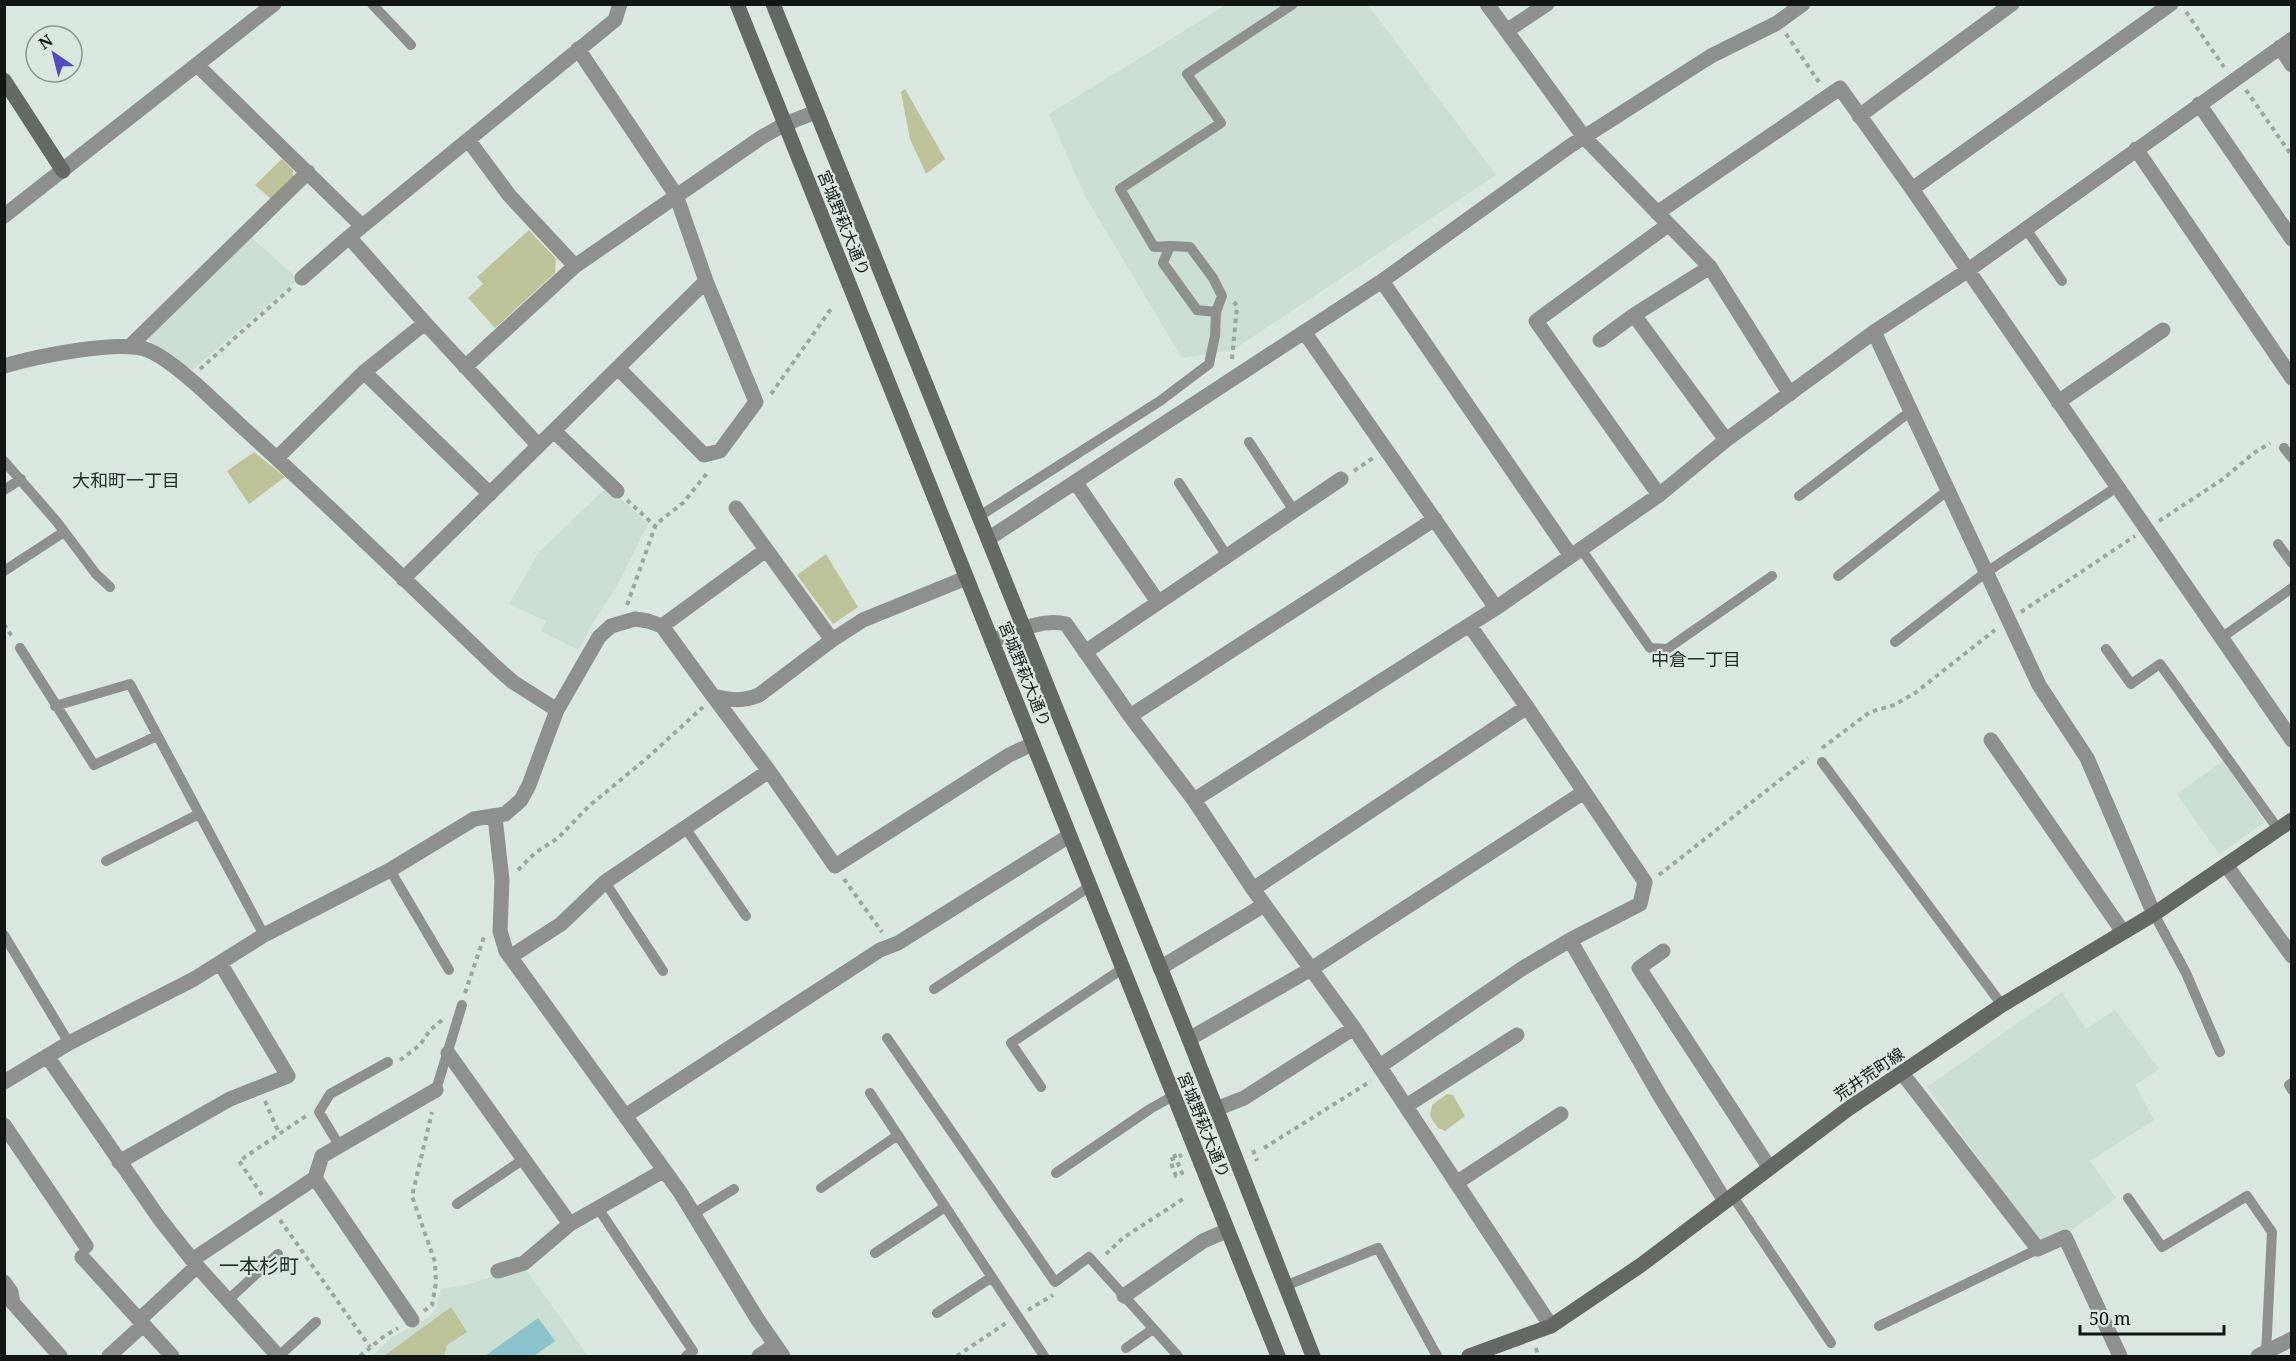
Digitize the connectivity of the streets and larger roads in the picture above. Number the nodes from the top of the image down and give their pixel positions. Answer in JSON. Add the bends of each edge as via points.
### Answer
{"nodes":[{"id":1,"x":620,"y":4,"type":"edge"},
{"id":2,"x":737,"y":4,"type":"edge"},
{"id":3,"x":773,"y":4,"type":"edge"},
{"id":4,"x":1488,"y":4,"type":"edge"},
{"id":5,"x":1546,"y":4,"type":"edge"},
{"id":6,"x":1803,"y":4,"type":"edge"},
{"id":7,"x":2012,"y":4,"type":"edge"},
{"id":8,"x":2171,"y":4,"type":"edge"},
{"id":9,"x":273,"y":5,"type":"edge"},
{"id":10,"x":1508,"y":30,"type":"junction"},
{"id":11,"x":2286,"y":43,"type":"edge"},
{"id":12,"x":578,"y":49,"type":"junction"},
{"id":13,"x":2292,"y":65,"type":"edge"},
{"id":14,"x":198,"y":66,"type":"junction"},
{"id":15,"x":5,"y":83,"type":"edge"},
{"id":16,"x":2199,"y":104,"type":"junction"},
{"id":17,"x":816,"y":112,"type":"junction"},
{"id":18,"x":1859,"y":116,"type":"junction"},
{"id":19,"x":785,"y":124,"type":"junction"},
{"id":20,"x":1584,"y":138,"type":"junction"},
{"id":21,"x":469,"y":141,"type":"junction"},
{"id":22,"x":2136,"y":149,"type":"junction"},
{"id":23,"x":63,"y":171,"type":"junction"},
{"id":24,"x":308,"y":172,"type":"junction"},
{"id":25,"x":1912,"y":189,"type":"junction"},
{"id":26,"x":676,"y":195,"type":"junction"},
{"id":27,"x":1657,"y":213,"type":"junction"},
{"id":28,"x":4,"y":216,"type":"edge"},
{"id":29,"x":1668,"y":225,"type":"junction"},
{"id":30,"x":362,"y":226,"type":"junction"},
{"id":31,"x":349,"y":237,"type":"junction"},
{"id":32,"x":2292,"y":239,"type":"edge"},
{"id":33,"x":575,"y":266,"type":"junction"},
{"id":34,"x":1710,"y":267,"type":"junction"},
{"id":35,"x":1967,"y":272,"type":"junction"},
{"id":36,"x":302,"y":278,"type":"road end"},
{"id":37,"x":706,"y":281,"type":"junction"},
{"id":38,"x":1382,"y":281,"type":"junction"},
{"id":39,"x":1634,"y":315,"type":"junction"},
{"id":40,"x":425,"y":323,"type":"junction"},
{"id":41,"x":2163,"y":330,"type":"dead end"},
{"id":42,"x":1874,"y":332,"type":"junction"},
{"id":43,"x":1305,"y":333,"type":"junction"},
{"id":44,"x":1600,"y":339,"type":"dead end"},
{"id":45,"x":130,"y":346,"type":"junction"},
{"id":46,"x":4,"y":366,"type":"edge"},
{"id":47,"x":465,"y":367,"type":"junction"},
{"id":48,"x":618,"y":368,"type":"junction"},
{"id":49,"x":364,"y":372,"type":"junction"},
{"id":50,"x":2292,"y":378,"type":"edge"},
{"id":51,"x":1790,"y":394,"type":"junction"},
{"id":52,"x":2058,"y":402,"type":"junction"},
{"id":53,"x":554,"y":431,"type":"junction"},
{"id":54,"x":1725,"y":440,"type":"junction"},
{"id":55,"x":538,"y":445,"type":"junction"},
{"id":56,"x":277,"y":458,"type":"junction"},
{"id":57,"x":1341,"y":479,"type":"road end"},
{"id":58,"x":1076,"y":483,"type":"junction"},
{"id":59,"x":617,"y":491,"type":"road end"},
{"id":60,"x":490,"y":494,"type":"junction"},
{"id":61,"x":1659,"y":495,"type":"junction"},
{"id":62,"x":736,"y":508,"type":"dead end"},
{"id":63,"x":1435,"y":519,"type":"junction"},
{"id":64,"x":988,"y":539,"type":"junction"},
{"id":65,"x":766,"y":550,"type":"junction"},
{"id":66,"x":1576,"y":553,"type":"junction"},
{"id":67,"x":966,"y":578,"type":"junction"},
{"id":68,"x":403,"y":579,"type":"junction"},
{"id":69,"x":1158,"y":603,"type":"junction"},
{"id":70,"x":1496,"y":609,"type":"junction"},
{"id":71,"x":663,"y":626,"type":"junction"},
{"id":72,"x":1470,"y":626,"type":"junction"},
{"id":73,"x":1023,"y":629,"type":"junction"},
{"id":74,"x":832,"y":640,"type":"junction"},
{"id":75,"x":992,"y":641,"type":"junction"},
{"id":76,"x":1085,"y":652,"type":"junction"},
{"id":77,"x":713,"y":696,"type":"junction"},
{"id":78,"x":1527,"y":707,"type":"junction"},
{"id":79,"x":557,"y":710,"type":"junction"},
{"id":80,"x":1130,"y":716,"type":"junction"},
{"id":81,"x":1991,"y":740,"type":"dead end"},
{"id":82,"x":2292,"y":740,"type":"edge"},
{"id":83,"x":1033,"y":744,"type":"junction"},
{"id":84,"x":769,"y":771,"type":"junction"},
{"id":85,"x":1584,"y":792,"type":"junction"},
{"id":86,"x":1194,"y":800,"type":"junction"},
{"id":87,"x":495,"y":817,"type":"junction"},
{"id":88,"x":2292,"y":820,"type":"edge"},
{"id":89,"x":1069,"y":836,"type":"junction"},
{"id":90,"x":2226,"y":866,"type":"junction"},
{"id":91,"x":1253,"y":889,"type":"junction"},
{"id":92,"x":1264,"y":905,"type":"junction"},
{"id":93,"x":2154,"y":914,"type":"junction"},
{"id":94,"x":2123,"y":932,"type":"junction"},
{"id":95,"x":1570,"y":940,"type":"junction"},
{"id":96,"x":1663,"y":951,"type":"dead end"},
{"id":97,"x":2292,"y":956,"type":"edge"},
{"id":98,"x":510,"y":957,"type":"junction"},
{"id":99,"x":220,"y":963,"type":"junction"},
{"id":100,"x":1160,"y":968,"type":"junction"},
{"id":101,"x":1311,"y":969,"type":"junction"},
{"id":102,"x":1354,"y":1028,"type":"junction"},
{"id":103,"x":1517,"y":1035,"type":"dead end"},
{"id":104,"x":1189,"y":1039,"type":"junction"},
{"id":105,"x":448,"y":1053,"type":"road end"},
{"id":106,"x":47,"y":1056,"type":"junction"},
{"id":107,"x":1382,"y":1070,"type":"junction"},
{"id":108,"x":1902,"y":1073,"type":"junction"},
{"id":109,"x":4,"y":1082,"type":"edge"},
{"id":110,"x":436,"y":1090,"type":"road end"},
{"id":111,"x":1406,"y":1106,"type":"junction"},
{"id":112,"x":1216,"y":1109,"type":"junction"},
{"id":113,"x":1561,"y":1114,"type":"dead end"},
{"id":114,"x":625,"y":1116,"type":"junction"},
{"id":115,"x":4,"y":1125,"type":"edge"},
{"id":116,"x":119,"y":1162,"type":"junction"},
{"id":117,"x":1769,"y":1167,"type":"junction"},
{"id":118,"x":663,"y":1171,"type":"junction"},
{"id":119,"x":315,"y":1178,"type":"junction"},
{"id":120,"x":1456,"y":1183,"type":"junction"},
{"id":121,"x":1729,"y":1198,"type":"junction"},
{"id":122,"x":570,"y":1224,"type":"junction"},
{"id":123,"x":1226,"y":1231,"type":"junction"},
{"id":124,"x":195,"y":1263,"type":"junction"},
{"id":125,"x":498,"y":1271,"type":"dead end"},
{"id":126,"x":4,"y":1282,"type":"edge"},
{"id":127,"x":1124,"y":1296,"type":"road end"},
{"id":128,"x":412,"y":1320,"type":"road end"},
{"id":129,"x":141,"y":1323,"type":"junction"},
{"id":130,"x":1551,"y":1326,"type":"junction"},
{"id":131,"x":2292,"y":1339,"type":"edge"},
{"id":132,"x":779,"y":1351,"type":"edge"},
{"id":133,"x":2262,"y":1355,"type":"edge"},
{"id":134,"x":60,"y":1356,"type":"edge"},
{"id":135,"x":110,"y":1356,"type":"edge"},
{"id":136,"x":172,"y":1356,"type":"edge"},
{"id":137,"x":278,"y":1356,"type":"edge"},
{"id":138,"x":759,"y":1356,"type":"edge"},
{"id":139,"x":1278,"y":1356,"type":"edge"},
{"id":140,"x":1313,"y":1356,"type":"edge"},
{"id":141,"x":1469,"y":1356,"type":"edge"},
{"id":142,"x":2120,"y":1356,"type":"edge"}],
"edges":[{"from":1,"to":12,"type":"street","via":[[615,20]]},
{"from":2,"to":19,"type":"street","name":"宮城野萩大通り"},
{"from":3,"to":17,"type":"street","name":"宮城野萩大通り"},
{"from":4,"to":10,"type":"street"},
{"from":5,"to":10,"type":"street"},
{"from":6,"to":20,"type":"street","via":[[1777,23],[1711,56]]},
{"from":7,"to":18,"type":"street"},
{"from":8,"to":25,"type":"street"},
{"from":9,"to":14,"type":"street"},
{"from":10,"to":20,"type":"street"},
{"from":11,"to":13,"type":"street"},
{"from":11,"to":16,"type":"street"},
{"from":12,"to":21,"type":"street"},
{"from":12,"to":26,"type":"street"},
{"from":14,"to":23,"type":"street"},
{"from":14,"to":24,"type":"street"},
{"from":15,"to":23,"type":"street"},
{"from":16,"to":22,"type":"street"},
{"from":16,"to":32,"type":"street"},
{"from":17,"to":19,"type":"street"},
{"from":17,"to":64,"type":"street","name":"宮城野萩大通り"},
{"from":18,"to":25,"type":"street"},
{"from":18,"to":27,"type":"street","via":[[1840,88]]},
{"from":19,"to":26,"type":"street"},
{"from":19,"to":67,"type":"street","name":"宮城野萩大通り"},
{"from":20,"to":27,"type":"street"},
{"from":20,"to":38,"type":"street"},
{"from":21,"to":30,"type":"street"},
{"from":21,"to":33,"type":"street","via":[[509,195]]},
{"from":22,"to":35,"type":"street"},
{"from":22,"to":50,"type":"street"},
{"from":23,"to":28,"type":"street"},
{"from":24,"to":30,"type":"street"},
{"from":24,"to":45,"type":"street"},
{"from":25,"to":35,"type":"street"},
{"from":26,"to":33,"type":"street"},
{"from":26,"to":37,"type":"street"},
{"from":27,"to":29,"type":"street"},
{"from":29,"to":34,"type":"street"},
{"from":29,"to":61,"type":"street","via":[[1536,321]]},
{"from":30,"to":31,"type":"street"},
{"from":31,"to":36,"type":"street"},
{"from":31,"to":40,"type":"street"},
{"from":33,"to":47,"type":"street"},
{"from":34,"to":39,"type":"street"},
{"from":34,"to":51,"type":"street"},
{"from":35,"to":42,"type":"street"},
{"from":35,"to":52,"type":"street"},
{"from":37,"to":48,"type":"street"},
{"from":37,"to":48,"type":"street","via":[[756,402],[720,450],[704,455]]},
{"from":38,"to":43,"type":"street"},
{"from":38,"to":66,"type":"street"},
{"from":39,"to":44,"type":"street"},
{"from":39,"to":54,"type":"street"},
{"from":40,"to":47,"type":"street"},
{"from":40,"to":49,"type":"street"},
{"from":41,"to":52,"type":"street"},
{"from":42,"to":51,"type":"street"},
{"from":42,"to":93,"type":"street","via":[[2039,685],[2087,758]]},
{"from":43,"to":58,"type":"street"},
{"from":43,"to":63,"type":"street"},
{"from":45,"to":46,"type":"street"},
{"from":45,"to":56,"type":"street","via":[[159,356]]},
{"from":47,"to":55,"type":"street"},
{"from":48,"to":53,"type":"street"},
{"from":49,"to":56,"type":"street"},
{"from":49,"to":60,"type":"street"},
{"from":51,"to":54,"type":"street"},
{"from":52,"to":82,"type":"street"},
{"from":53,"to":55,"type":"street"},
{"from":53,"to":59,"type":"street"},
{"from":54,"to":61,"type":"street"},
{"from":55,"to":60,"type":"street"},
{"from":56,"to":68,"type":"street"},
{"from":57,"to":69,"type":"street"},
{"from":58,"to":64,"type":"street"},
{"from":58,"to":69,"type":"street"},
{"from":60,"to":68,"type":"street"},
{"from":61,"to":66,"type":"street"},
{"from":62,"to":65,"type":"street"},
{"from":63,"to":70,"type":"street"},
{"from":63,"to":80,"type":"street"},
{"from":64,"to":73,"type":"street","name":"宮城野萩大通り"},
{"from":65,"to":71,"type":"street"},
{"from":65,"to":74,"type":"street"},
{"from":66,"to":70,"type":"street"},
{"from":67,"to":74,"type":"street","via":[[874,615]]},
{"from":67,"to":75,"type":"street","name":"宮城野萩大通り"},
{"from":68,"to":79,"type":"street","via":[[513,682]]},
{"from":69,"to":76,"type":"street"},
{"from":70,"to":72,"type":"street"},
{"from":71,"to":77,"type":"street"},
{"from":71,"to":79,"type":"street","via":[[635,619],[611,626],[599,636]]},
{"from":72,"to":78,"type":"street"},
{"from":72,"to":86,"type":"street"},
{"from":73,"to":75,"type":"street"},
{"from":73,"to":76,"type":"street","via":[[1053,621],[1066,624]]},
{"from":73,"to":100,"type":"street","name":"宮城野萩大通り"},
{"from":74,"to":77,"type":"street","via":[[759,695],[735,701]]},
{"from":75,"to":83,"type":"street","name":"宮城野萩大通り"},
{"from":76,"to":80,"type":"street"},
{"from":77,"to":84,"type":"street"},
{"from":78,"to":85,"type":"street"},
{"from":78,"to":91,"type":"street"},
{"from":79,"to":87,"type":"street","via":[[521,800]]},
{"from":80,"to":86,"type":"street"},
{"from":81,"to":94,"type":"street"},
{"from":83,"to":84,"type":"street","via":[[1009,755],[835,866]]},
{"from":83,"to":89,"type":"street","name":"宮城野萩大通り"},
{"from":84,"to":98,"type":"street","via":[[605,882],[561,924]]},
{"from":85,"to":95,"type":"street","via":[[1645,882],[1640,903]]},
{"from":85,"to":101,"type":"street"},
{"from":86,"to":91,"type":"street"},
{"from":87,"to":98,"type":"street","via":[[502,880],[500,932]]},
{"from":87,"to":99,"type":"street","via":[[474,819]]},
{"from":88,"to":90,"type":"street","name":"荒井荒町線"},
{"from":89,"to":114,"type":"street","via":[[880,950]]},
{"from":89,"to":123,"type":"street","name":"宮城野萩大通り"},
{"from":90,"to":93,"type":"street","name":"荒井荒町線"},
{"from":90,"to":97,"type":"street"},
{"from":91,"to":92,"type":"street"},
{"from":92,"to":100,"type":"street"},
{"from":92,"to":101,"type":"street"},
{"from":93,"to":94,"type":"street","name":"荒井荒町線"},
{"from":94,"to":108,"type":"street","name":"荒井荒町線","via":[[2002,1005]]},
{"from":95,"to":107,"type":"street","via":[[1523,968]]},
{"from":95,"to":121,"type":"street","via":[[1660,1096]]},
{"from":96,"to":117,"type":"street","via":[[1639,968]]},
{"from":98,"to":114,"type":"street"},
{"from":99,"to":106,"type":"street"},
{"from":99,"to":116,"type":"street","via":[[288,1076],[230,1099]]},
{"from":100,"to":104,"type":"street","name":"宮城野萩大通り"},
{"from":101,"to":102,"type":"street"},
{"from":101,"to":104,"type":"street"},
{"from":102,"to":107,"type":"street"},
{"from":102,"to":112,"type":"street","via":[[1244,1098]]},
{"from":103,"to":111,"type":"street"},
{"from":104,"to":112,"type":"street","name":"宮城野萩大通り"},
{"from":105,"to":122,"type":"street"},
{"from":106,"to":109,"type":"street"},
{"from":106,"to":116,"type":"street"},
{"from":107,"to":111,"type":"street"},
{"from":108,"to":117,"type":"street","name":"荒井荒町線"},
{"from":108,"to":142,"type":"street","via":[[2038,1249],[2065,1237]]},
{"from":110,"to":119,"type":"street","via":[[322,1156]]},
{"from":111,"to":120,"type":"street"},
{"from":112,"to":140,"type":"street","name":"宮城野萩大通り"},
{"from":113,"to":120,"type":"street"},
{"from":114,"to":118,"type":"street"},
{"from":115,"to":129,"type":"street","via":[[84,1251]]},
{"from":116,"to":124,"type":"street"},
{"from":117,"to":121,"type":"street","name":"荒井荒町線"},
{"from":118,"to":122,"type":"street"},
{"from":118,"to":132,"type":"street"},
{"from":119,"to":124,"type":"street"},
{"from":119,"to":128,"type":"street"},
{"from":120,"to":130,"type":"street"},
{"from":121,"to":130,"type":"street","name":"荒井荒町線","via":[[1641,1265]]},
{"from":122,"to":125,"type":"street","via":[[524,1263]]},
{"from":123,"to":127,"type":"street","via":[[1203,1241]]},
{"from":123,"to":139,"type":"street","name":"宮城野萩大通り"},
{"from":124,"to":129,"type":"street"},
{"from":124,"to":137,"type":"street"},
{"from":126,"to":134,"type":"street","via":[[13,1303]]},
{"from":129,"to":135,"type":"street"},
{"from":129,"to":136,"type":"street"},
{"from":130,"to":141,"type":"street","name":"荒井荒町線"},
{"from":131,"to":133,"type":"street"},
{"from":132,"to":138,"type":"street"}]}
